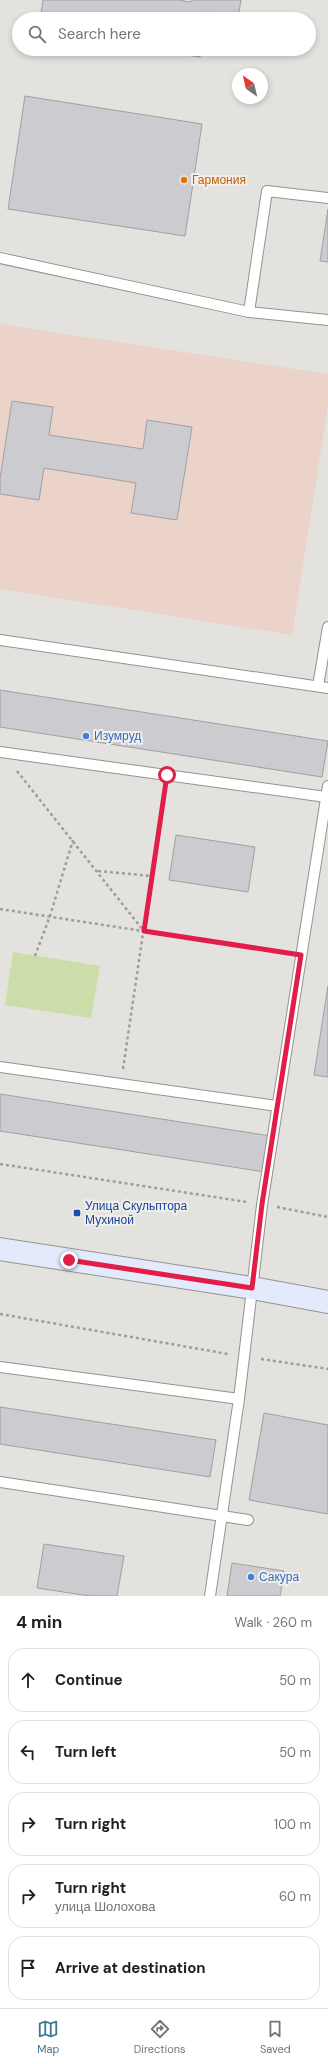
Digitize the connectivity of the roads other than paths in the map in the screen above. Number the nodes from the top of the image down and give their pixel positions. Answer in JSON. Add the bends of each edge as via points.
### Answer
{"nodes":[{"id":1,"x":328,"y":198,"type":"edge"},
{"id":2,"x":0,"y":258,"type":"edge"},
{"id":3,"x":249,"y":312,"type":"junction"},
{"id":4,"x":328,"y":320,"type":"edge"},
{"id":5,"x":328,"y":628,"type":"edge"},
{"id":6,"x":0,"y":640,"type":"edge"},
{"id":7,"x":323,"y":687,"type":"edge"},
{"id":8,"x":1,"y":752,"type":"edge"},
{"id":9,"x":328,"y":786,"type":"edge"},
{"id":10,"x":326,"y":797,"type":"junction"},
{"id":11,"x":0,"y":1067,"type":"edge"},
{"id":12,"x":277,"y":1106,"type":"junction"},
{"id":13,"x":0,"y":1249,"type":"edge"},
{"id":14,"x":252,"y":1288,"type":"junction"},
{"id":15,"x":328,"y":1302,"type":"edge"},
{"id":16,"x":0,"y":1367,"type":"edge"},
{"id":17,"x":239,"y":1399,"type":"junction"},
{"id":18,"x":0,"y":1482,"type":"edge"},
{"id":19,"x":222,"y":1515,"type":"junction"},
{"id":20,"x":248,"y":1520,"type":"dead end"},
{"id":21,"x":210,"y":1596,"type":"edge"}],
"edges":[{"from":1,"to":3,"type":"lane","via":[[267,191]]},
{"from":2,"to":3,"type":"lane"},
{"from":3,"to":4,"type":"lane"},
{"from":5,"to":7,"type":"lane"},
{"from":6,"to":7,"type":"lane"},
{"from":8,"to":10,"type":"lane"},
{"from":9,"to":10,"type":"lane"},
{"from":10,"to":12,"type":"lane"},
{"from":11,"to":12,"type":"lane"},
{"from":12,"to":14,"type":"lane"},
{"from":13,"to":14,"type":"street"},
{"from":14,"to":15,"type":"street"},
{"from":14,"to":17,"type":"lane"},
{"from":16,"to":17,"type":"lane"},
{"from":17,"to":19,"type":"lane"},
{"from":18,"to":19,"type":"lane"},
{"from":19,"to":20,"type":"lane"},
{"from":19,"to":21,"type":"lane"}]}
